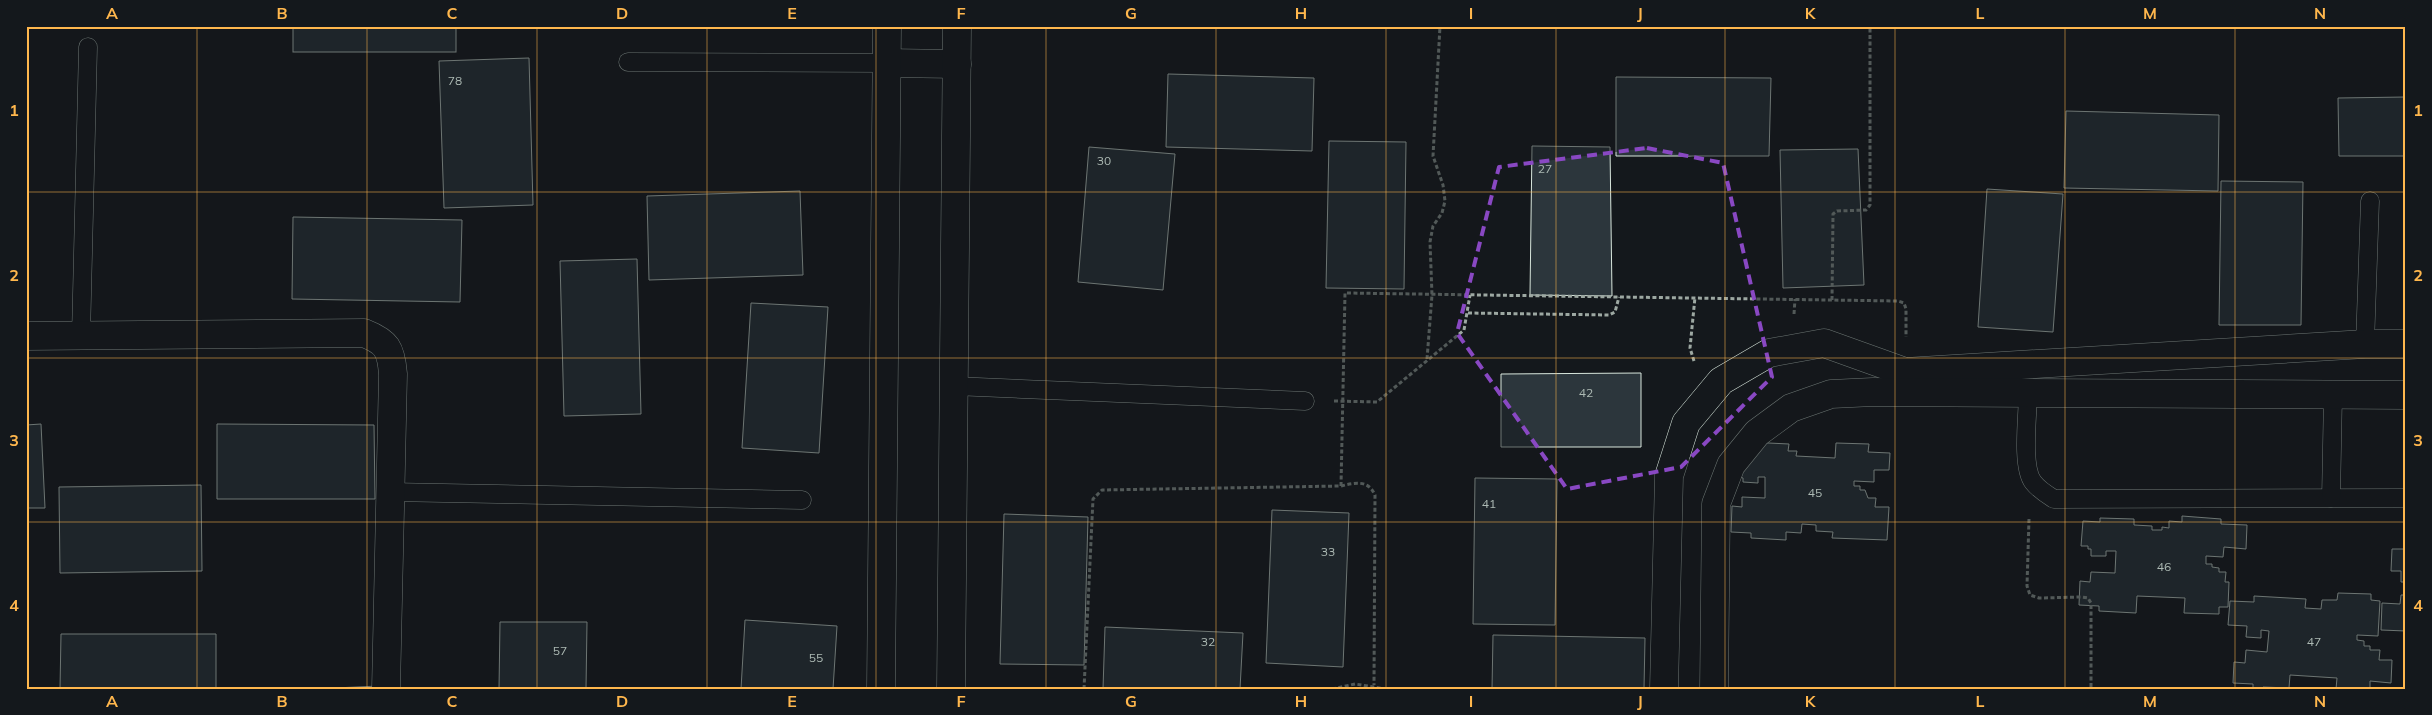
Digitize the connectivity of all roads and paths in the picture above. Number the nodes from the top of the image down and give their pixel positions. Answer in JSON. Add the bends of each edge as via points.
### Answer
{"nodes":[{"id":1,"x":887,"y":26,"type":"edge"},
{"id":2,"x":956,"y":26,"type":"edge"},
{"id":3,"x":1440,"y":26,"type":"edge"},
{"id":4,"x":1870,"y":26,"type":"edge"},
{"id":5,"x":88,"y":47,"type":"dead end"},
{"id":6,"x":628,"y":62,"type":"dead end"},
{"id":7,"x":887,"y":63,"type":"junction"},
{"id":8,"x":957,"y":64,"type":"junction"},
{"id":9,"x":2370,"y":201,"type":"dead end"},
{"id":10,"x":1432,"y":295,"type":"junction"},
{"id":11,"x":1470,"y":295,"type":"junction"},
{"id":12,"x":1619,"y":297,"type":"junction"},
{"id":13,"x":1695,"y":297,"type":"junction"},
{"id":14,"x":1832,"y":300,"type":"junction"},
{"id":15,"x":1468,"y":313,"type":"junction"},
{"id":16,"x":26,"y":336,"type":"edge"},
{"id":17,"x":81,"y":336,"type":"junction"},
{"id":18,"x":2365,"y":344,"type":"junction"},
{"id":19,"x":2406,"y":344,"type":"edge"},
{"id":20,"x":1428,"y":359,"type":"junction"},
{"id":21,"x":1905,"y":372,"type":"junction"},
{"id":22,"x":1721,"y":381,"type":"junction"},
{"id":23,"x":954,"y":386,"type":"junction"},
{"id":24,"x":2028,"y":393,"type":"junction"},
{"id":25,"x":2333,"y":395,"type":"junction"},
{"id":26,"x":2406,"y":395,"type":"edge"},
{"id":27,"x":1305,"y":400,"type":"dead end"},
{"id":28,"x":1341,"y":401,"type":"junction"},
{"id":29,"x":1341,"y":486,"type":"junction"},
{"id":30,"x":390,"y":492,"type":"junction"},
{"id":31,"x":2041,"y":492,"type":"junction"},
{"id":32,"x":2331,"y":498,"type":"junction"},
{"id":33,"x":2406,"y":498,"type":"edge"},
{"id":34,"x":802,"y":500,"type":"dead end"},
{"id":35,"x":1374,"y":685,"type":"junction"},
{"id":36,"x":386,"y":689,"type":"edge"},
{"id":37,"x":881,"y":689,"type":"edge"},
{"id":38,"x":951,"y":689,"type":"edge"},
{"id":39,"x":1084,"y":689,"type":"edge"},
{"id":40,"x":1332,"y":689,"type":"edge"},
{"id":41,"x":1386,"y":689,"type":"edge"},
{"id":42,"x":1664,"y":689,"type":"edge"},
{"id":43,"x":1714,"y":689,"type":"edge"},
{"id":44,"x":2092,"y":689,"type":"edge"}],
"edges":[{"from":1,"to":7,"type":"street"},
{"from":2,"to":8,"type":"street"},
{"from":3,"to":10,"type":"path","via":[[1432,156],[1443,185],[1445,201],[1433,226],[1430,242]]},
{"from":4,"to":14,"type":"path","via":[[1870,205],[1866,210],[1837,210],[1833,214]]},
{"from":5,"to":17,"type":"lane"},
{"from":6,"to":7,"type":"lane"},
{"from":7,"to":8,"type":"street"},
{"from":7,"to":37,"type":"street"},
{"from":8,"to":23,"type":"street"},
{"from":9,"to":18,"type":"lane"},
{"from":10,"to":11,"type":"path"},
{"from":10,"to":20,"type":"path"},
{"from":10,"to":28,"type":"path","via":[[1345,293]]},
{"from":11,"to":12,"type":"path"},
{"from":11,"to":15,"type":"path"},
{"from":12,"to":13,"type":"path"},
{"from":12,"to":15,"type":"path","via":[[1615,312],[1609,315]]},
{"from":13,"to":14,"type":"path"},
{"from":13,"to":22,"type":"path","via":[[1692,355],[1701,368]]},
{"from":14,"to":21,"type":"path","via":[[1904,303]]},
{"from":15,"to":20,"type":"path","via":[[1464,330]]},
{"from":16,"to":17,"type":"street"},
{"from":17,"to":30,"type":"street","via":[[364,333],[381,340],[392,355]]},
{"from":18,"to":19,"type":"street"},
{"from":18,"to":21,"type":"street"},
{"from":20,"to":28,"type":"path","via":[[1377,402]]},
{"from":21,"to":22,"type":"street","via":[[1824,343],[1769,353]]},
{"from":22,"to":42,"type":"street","via":[[1686,423],[1669,476]]},
{"from":23,"to":27,"type":"lane"},
{"from":23,"to":38,"type":"street"},
{"from":24,"to":25,"type":"street"},
{"from":24,"to":31,"type":"lane","via":[[2027,466],[2032,481]]},
{"from":24,"to":43,"type":"street","via":[[1831,394],[1791,408],[1757,433],[1731,465],[1716,504]]},
{"from":25,"to":26,"type":"street"},
{"from":25,"to":32,"type":"lane"},
{"from":28,"to":29,"type":"path"},
{"from":29,"to":35,"type":"path","via":[[1360,482],[1372,489],[1375,495]]},
{"from":29,"to":39,"type":"path","via":[[1102,490],[1094,499]]},
{"from":30,"to":34,"type":"lane"},
{"from":30,"to":36,"type":"street"},
{"from":31,"to":32,"type":"lane","via":[[2054,499]]},
{"from":31,"to":44,"type":"path","via":[[2031,506],[2027,586],[2030,595],[2039,598],[2088,598],[2091,603]]},
{"from":32,"to":33,"type":"lane"},
{"from":35,"to":40,"type":"path","via":[[1355,684]]},
{"from":35,"to":41,"type":"path"}]}
